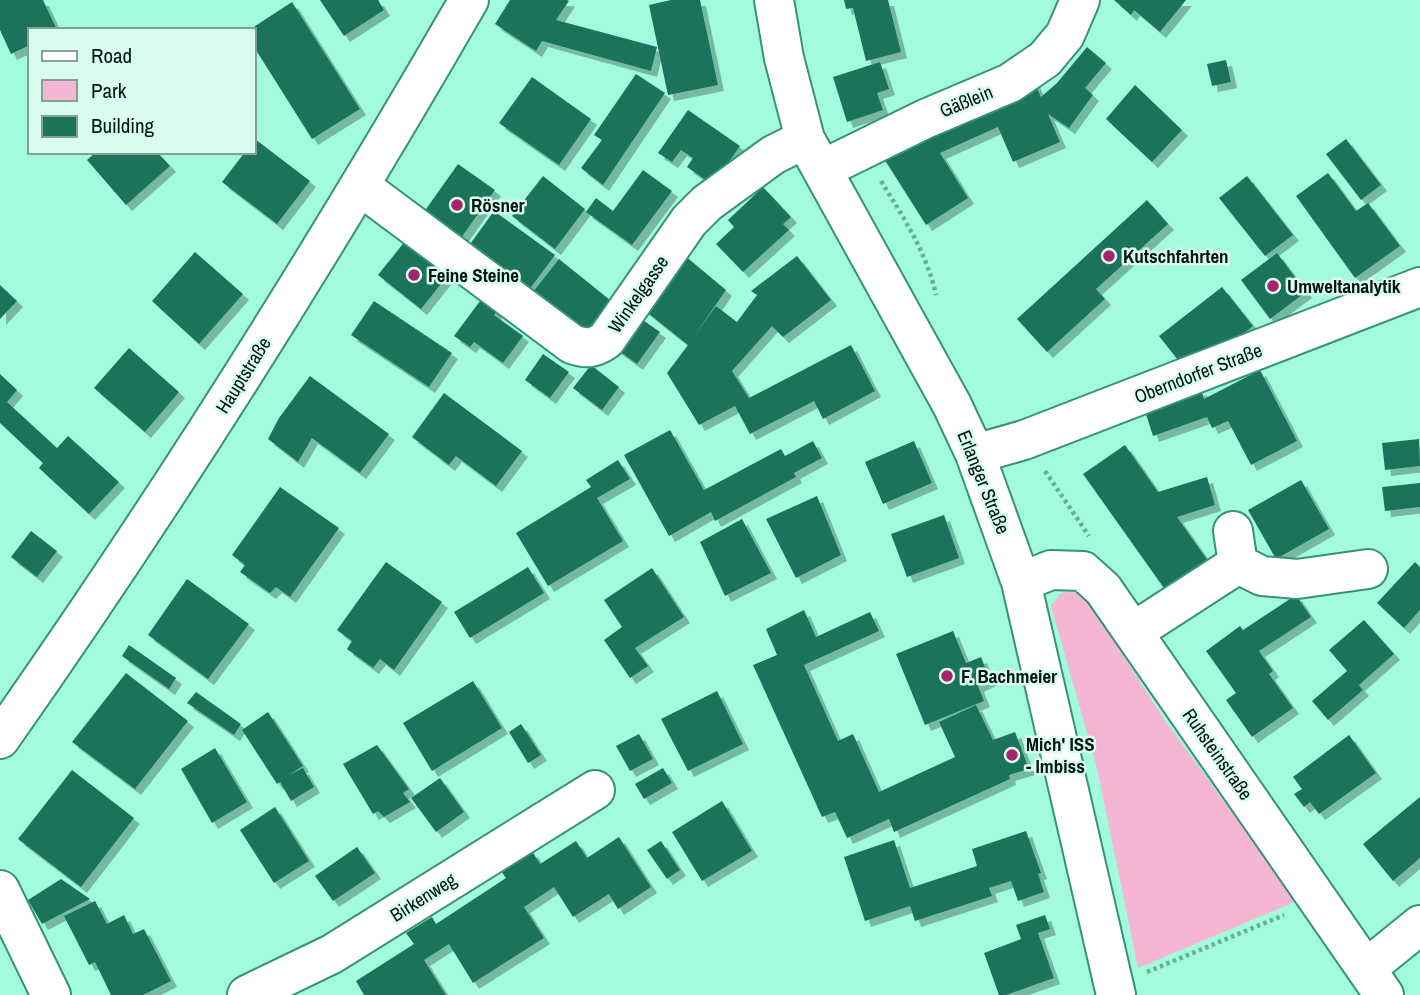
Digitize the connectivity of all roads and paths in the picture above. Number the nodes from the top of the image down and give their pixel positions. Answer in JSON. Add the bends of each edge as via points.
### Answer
{"nodes":[{"id":1,"x":469,"y":0,"type":"edge"},
{"id":2,"x":774,"y":0,"type":"edge"},
{"id":3,"x":1080,"y":0,"type":"edge"},
{"id":4,"x":859,"y":151,"type":"junction"},
{"id":5,"x":814,"y":154,"type":"junction"},
{"id":6,"x":360,"y":186,"type":"junction"},
{"id":7,"x":1420,"y":287,"type":"edge"},
{"id":8,"x":937,"y":299,"type":"dead end"},
{"id":9,"x":1024,"y":440,"type":"junction"},
{"id":10,"x":975,"y":454,"type":"junction"},
{"id":11,"x":1367,"y":569,"type":"dead end"},
{"id":12,"x":1083,"y":571,"type":"junction"},
{"id":13,"x":1021,"y":582,"type":"junction"},
{"id":14,"x":1133,"y":632,"type":"junction"},
{"id":15,"x":0,"y":739,"type":"edge"},
{"id":16,"x":595,"y":790,"type":"dead end"},
{"id":17,"x":0,"y":890,"type":"edge"},
{"id":18,"x":1320,"y":900,"type":"junction"},
{"id":19,"x":1420,"y":925,"type":"edge"},
{"id":20,"x":1376,"y":981,"type":"edge"},
{"id":21,"x":1115,"y":990,"type":"edge"},
{"id":22,"x":51,"y":995,"type":"edge"},
{"id":23,"x":247,"y":995,"type":"edge"}],
"edges":[{"from":1,"to":6,"type":"street","name":"Hauptstraße"},
{"from":2,"to":5,"type":"street","name":"Erlanger Straße","via":[[784,58]]},
{"from":3,"to":4,"type":"street","name":"Gäßlein","via":[[1065,34],[1045,59],[1010,83]]},
{"from":4,"to":5,"type":"street","name":"Gäßlein"},
{"from":4,"to":8,"type":"path","via":[[919,242]]},
{"from":5,"to":6,"type":"street","name":"Winkelgasse","via":[[773,155],[707,203],[689,221],[606,340],[585,349],[572,344]]},
{"from":5,"to":10,"type":"street","name":"Erlanger Straße"},
{"from":6,"to":15,"type":"street","name":"Hauptstraße","via":[[94,606]]},
{"from":7,"to":9,"type":"street","name":"Oberndorfer Straße"},
{"from":9,"to":10,"type":"street","name":"Oberndorfer Straße"},
{"from":9,"to":12,"type":"path","via":[[1101,554]]},
{"from":10,"to":13,"type":"street","name":"Erlanger Straße"},
{"from":11,"to":14,"type":"street","via":[[1297,579],[1262,576],[1236,548]]},
{"from":12,"to":13,"type":"street","via":[[1051,570]]},
{"from":12,"to":14,"type":"street","name":"Ruhsteinstraße","via":[[1103,589]]},
{"from":13,"to":21,"type":"street","name":"Erlanger Straße"},
{"from":14,"to":18,"type":"street","name":"Ruhsteinstraße"},
{"from":16,"to":23,"type":"street","name":"Birkenweg","via":[[332,954]]},
{"from":17,"to":22,"type":"street"},
{"from":18,"to":20,"type":"street","name":"Ruhsteinstraße"},
{"from":18,"to":21,"type":"path"},
{"from":19,"to":20,"type":"street"}]}
